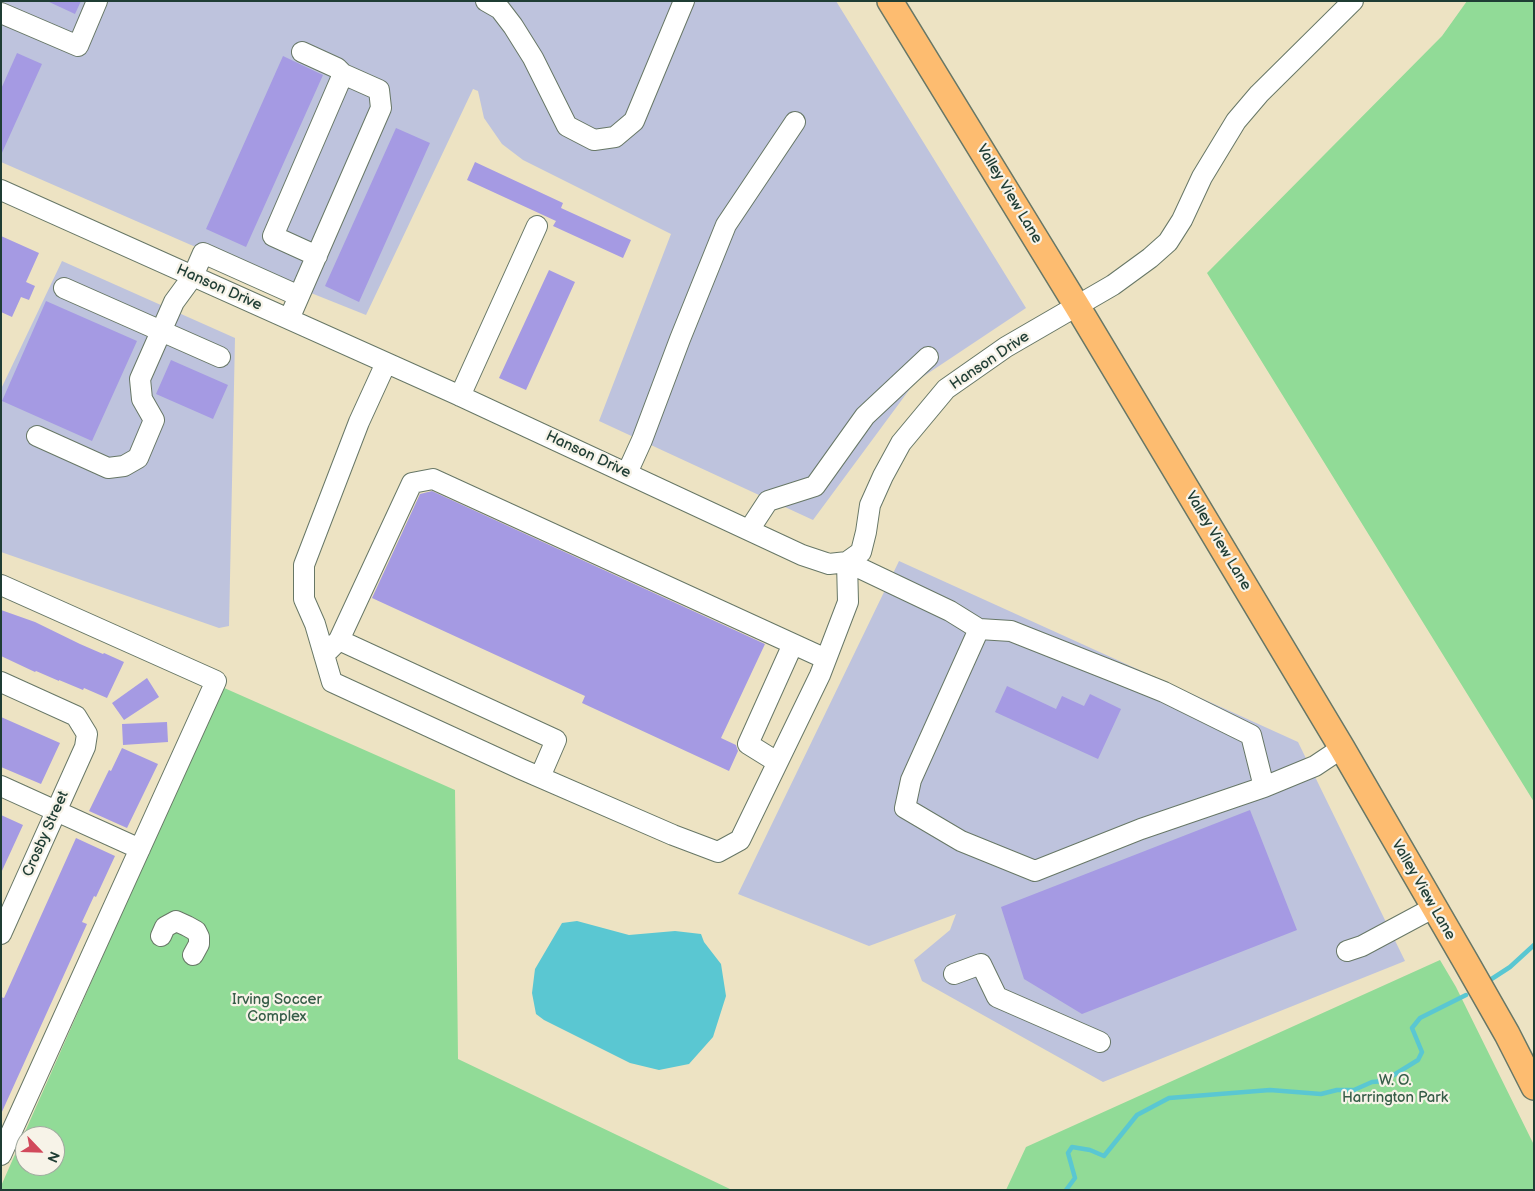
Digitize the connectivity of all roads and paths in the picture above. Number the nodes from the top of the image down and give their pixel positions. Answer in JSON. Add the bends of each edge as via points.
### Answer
{"nodes":[{"id":1,"x":4,"y":1,"type":"edge"},
{"id":2,"x":98,"y":1,"type":"edge"},
{"id":3,"x":486,"y":1,"type":"edge"},
{"id":4,"x":684,"y":1,"type":"edge"},
{"id":5,"x":890,"y":1,"type":"edge"},
{"id":6,"x":1353,"y":1,"type":"edge"},
{"id":7,"x":1,"y":8,"type":"edge"},
{"id":8,"x":1,"y":13,"type":"edge"},
{"id":9,"x":302,"y":52,"type":"dead end"},
{"id":10,"x":343,"y":74,"type":"junction"},
{"id":11,"x":795,"y":122,"type":"dead end"},
{"id":12,"x":1,"y":190,"type":"edge"},
{"id":13,"x":537,"y":226,"type":"dead end"},
{"id":14,"x":317,"y":256,"type":"junction"},
{"id":15,"x":193,"y":276,"type":"junction"},
{"id":16,"x":64,"y":288,"type":"dead end"},
{"id":17,"x":299,"y":296,"type":"junction"},
{"id":18,"x":1077,"y":306,"type":"junction"},
{"id":19,"x":289,"y":319,"type":"junction"},
{"id":20,"x":161,"y":332,"type":"junction"},
{"id":21,"x":220,"y":357,"type":"dead end"},
{"id":22,"x":928,"y":357,"type":"dead end"},
{"id":23,"x":386,"y":362,"type":"junction"},
{"id":24,"x":460,"y":396,"type":"junction"},
{"id":25,"x":37,"y":436,"type":"dead end"},
{"id":26,"x":626,"y":473,"type":"junction"},
{"id":27,"x":749,"y":530,"type":"junction"},
{"id":28,"x":847,"y":562,"type":"junction"},
{"id":29,"x":1,"y":585,"type":"edge"},
{"id":30,"x":979,"y":629,"type":"junction"},
{"id":31,"x":339,"y":640,"type":"junction"},
{"id":32,"x":793,"y":644,"type":"junction"},
{"id":33,"x":324,"y":655,"type":"junction"},
{"id":34,"x":826,"y":659,"type":"junction"},
{"id":35,"x":1,"y":682,"type":"edge"},
{"id":36,"x":1342,"y":748,"type":"junction"},
{"id":37,"x":777,"y":762,"type":"junction"},
{"id":38,"x":540,"y":777,"type":"junction"},
{"id":39,"x":1,"y":786,"type":"edge"},
{"id":40,"x":1264,"y":787,"type":"junction"},
{"id":41,"x":56,"y":811,"type":"junction"},
{"id":42,"x":140,"y":849,"type":"junction"},
{"id":43,"x":10,"y":893,"type":"edge"},
{"id":44,"x":1433,"y":908,"type":"junction"},
{"id":45,"x":1,"y":934,"type":"edge"},
{"id":46,"x":161,"y":936,"type":"dead end"},
{"id":47,"x":1347,"y":951,"type":"dead end"},
{"id":48,"x":194,"y":955,"type":"dead end"},
{"id":49,"x":954,"y":974,"type":"dead end"},
{"id":50,"x":1100,"y":1042,"type":"dead end"},
{"id":51,"x":1534,"y":1087,"type":"edge"},
{"id":52,"x":1,"y":1155,"type":"edge"}],
"edges":[{"from":1,"to":7,"type":"street"},
{"from":2,"to":8,"type":"street","via":[[78,46]]},
{"from":3,"to":4,"type":"street","via":[[500,9],[513,26],[567,126],[594,140],[615,136],[634,121]]},
{"from":5,"to":18,"type":"main road","name":"Valley View Lane"},
{"from":6,"to":18,"type":"street","name":"Hanson Drive","via":[[1236,121],[1168,242],[1112,285]]},
{"from":9,"to":10,"type":"street"},
{"from":10,"to":14,"type":"street","via":[[379,90],[381,108]]},
{"from":10,"to":14,"type":"street","via":[[273,236]]},
{"from":11,"to":26,"type":"street","via":[[726,225]]},
{"from":12,"to":15,"type":"street","name":"Hanson Drive"},
{"from":13,"to":24,"type":"street"},
{"from":14,"to":17,"type":"street"},
{"from":15,"to":17,"type":"street","via":[[203,254]]},
{"from":15,"to":19,"type":"street","name":"Hanson Drive"},
{"from":15,"to":20,"type":"street","via":[[174,302]]},
{"from":16,"to":20,"type":"street"},
{"from":17,"to":19,"type":"street"},
{"from":18,"to":28,"type":"street","name":"Hanson Drive","via":[[1006,347],[946,389],[901,443],[870,505],[860,552]]},
{"from":18,"to":36,"type":"main road","name":"Valley View Lane"},
{"from":19,"to":23,"type":"street","name":"Hanson Drive"},
{"from":20,"to":21,"type":"street"},
{"from":20,"to":25,"type":"street","via":[[140,379],[142,399],[154,420],[138,458],[124,466],[108,468]]},
{"from":22,"to":27,"type":"street","via":[[865,416],[815,486],[768,501]]},
{"from":23,"to":24,"type":"street","name":"Hanson Drive"},
{"from":23,"to":33,"type":"street","via":[[359,422],[304,565],[304,599]]},
{"from":24,"to":26,"type":"street","name":"Hanson Drive"},
{"from":26,"to":27,"type":"street","name":"Hanson Drive"},
{"from":27,"to":28,"type":"street","name":"Hanson Drive","via":[[829,564]]},
{"from":28,"to":30,"type":"street","via":[[950,611]]},
{"from":28,"to":34,"type":"street","via":[[848,602]]},
{"from":29,"to":42,"type":"street","via":[[216,681]]},
{"from":30,"to":40,"type":"street","via":[[1011,631],[1164,692],[1251,735]]},
{"from":30,"to":40,"type":"street","via":[[911,780],[905,808],[961,841],[1035,872],[1141,829]]},
{"from":31,"to":32,"type":"street","via":[[412,483],[433,479]]},
{"from":31,"to":33,"type":"street"},
{"from":31,"to":38,"type":"street","via":[[556,740]]},
{"from":32,"to":34,"type":"street"},
{"from":32,"to":37,"type":"street","via":[[748,744]]},
{"from":33,"to":38,"type":"street","via":[[332,682]]},
{"from":34,"to":37,"type":"street"},
{"from":35,"to":41,"type":"street","name":"Crosby Street","via":[[76,716],[87,734]]},
{"from":36,"to":40,"type":"street","via":[[1314,766]]},
{"from":36,"to":44,"type":"main road","name":"Valley View Lane"},
{"from":37,"to":38,"type":"street","via":[[740,840],[718,852]]},
{"from":39,"to":41,"type":"street"},
{"from":41,"to":42,"type":"street"},
{"from":41,"to":43,"type":"street","name":"Crosby Street"},
{"from":42,"to":52,"type":"street"},
{"from":43,"to":45,"type":"street","name":"Crosby Street"},
{"from":44,"to":47,"type":"street"},
{"from":44,"to":51,"type":"main road","name":"Valley View Lane","via":[[1507,1034]]},
{"from":46,"to":48,"type":"street","via":[[165,927],[176,922],[188,926],[199,937]]},
{"from":49,"to":50,"type":"street","via":[[981,964],[997,997]]}]}
